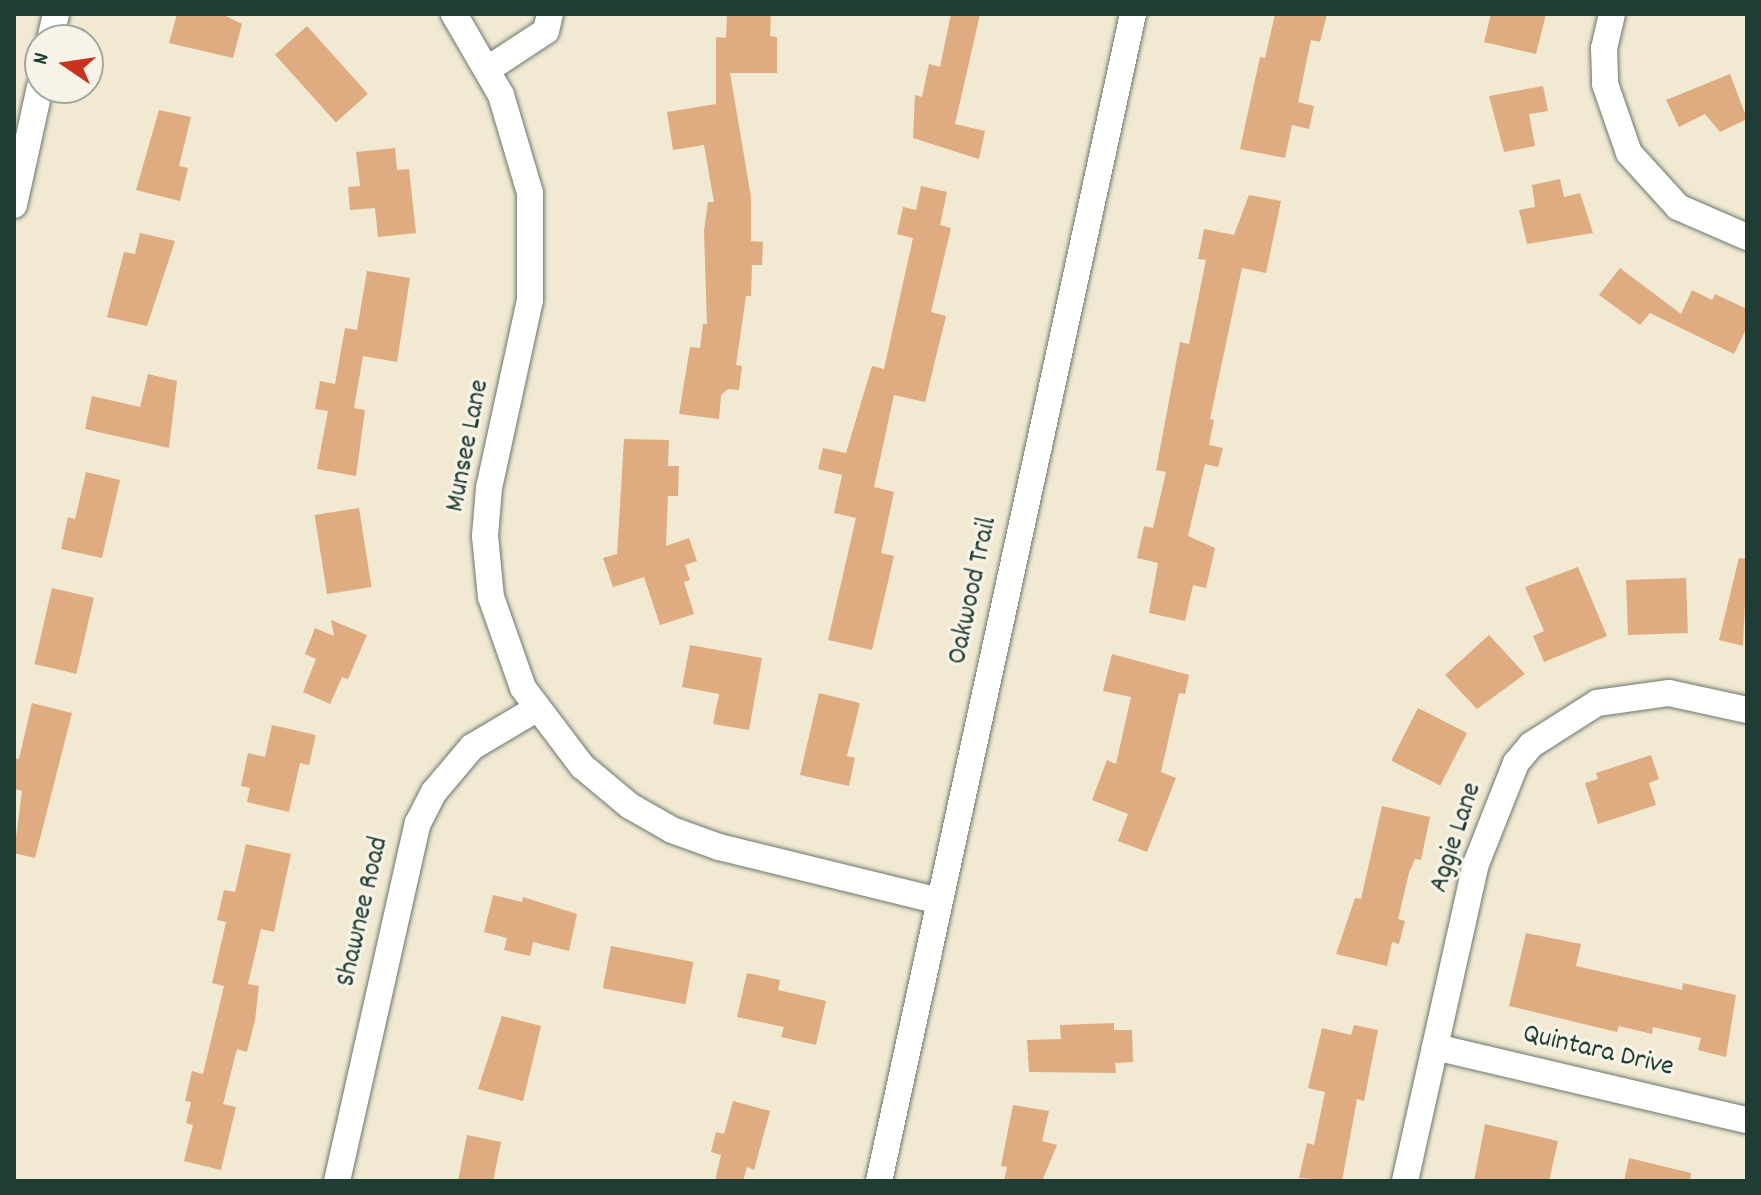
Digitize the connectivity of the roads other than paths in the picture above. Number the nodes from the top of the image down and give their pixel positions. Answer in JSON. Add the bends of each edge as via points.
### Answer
{"nodes":[{"id":1,"x":550,"y":14,"type":"edge"},
{"id":2,"x":1133,"y":14,"type":"edge"},
{"id":3,"x":457,"y":15,"type":"edge"},
{"id":4,"x":1610,"y":25,"type":"edge"},
{"id":5,"x":488,"y":69,"type":"junction"},
{"id":6,"x":36,"y":104,"type":"edge"},
{"id":7,"x":14,"y":205,"type":"edge"},
{"id":8,"x":1747,"y":237,"type":"edge"},
{"id":9,"x":536,"y":709,"type":"junction"},
{"id":10,"x":1747,"y":710,"type":"edge"},
{"id":11,"x":939,"y":901,"type":"junction"},
{"id":12,"x":1435,"y":1047,"type":"junction"},
{"id":13,"x":1747,"y":1120,"type":"edge"},
{"id":14,"x":337,"y":1181,"type":"edge"},
{"id":15,"x":879,"y":1181,"type":"edge"},
{"id":16,"x":1405,"y":1181,"type":"edge"}],
"edges":[{"from":1,"to":5,"type":"street","via":[[546,31]]},
{"from":2,"to":11,"type":"street","name":"Oakwood Trail"},
{"from":3,"to":5,"type":"street","name":"Munsee Lane"},
{"from":4,"to":8,"type":"street","via":[[1605,84],[1629,153],[1678,207]]},
{"from":5,"to":9,"type":"street","name":"Munsee Lane","via":[[525,170],[533,253],[526,323],[489,488],[485,536],[491,597],[503,644]]},
{"from":6,"to":7,"type":"street"},
{"from":9,"to":11,"type":"street","name":"Munsee Lane","via":[[600,783],[672,830],[719,847]]},
{"from":9,"to":14,"type":"street","name":"Shawnee Road","via":[[472,747],[434,792],[418,823]]},
{"from":10,"to":12,"type":"street","name":"Aggie Lane","via":[[1669,693],[1597,703],[1531,745],[1516,763],[1476,864]]},
{"from":11,"to":15,"type":"street","name":"Oakwood Trail"},
{"from":12,"to":13,"type":"street","name":"Quintara Drive"},
{"from":12,"to":16,"type":"street","name":"Aggie Lane"}]}
